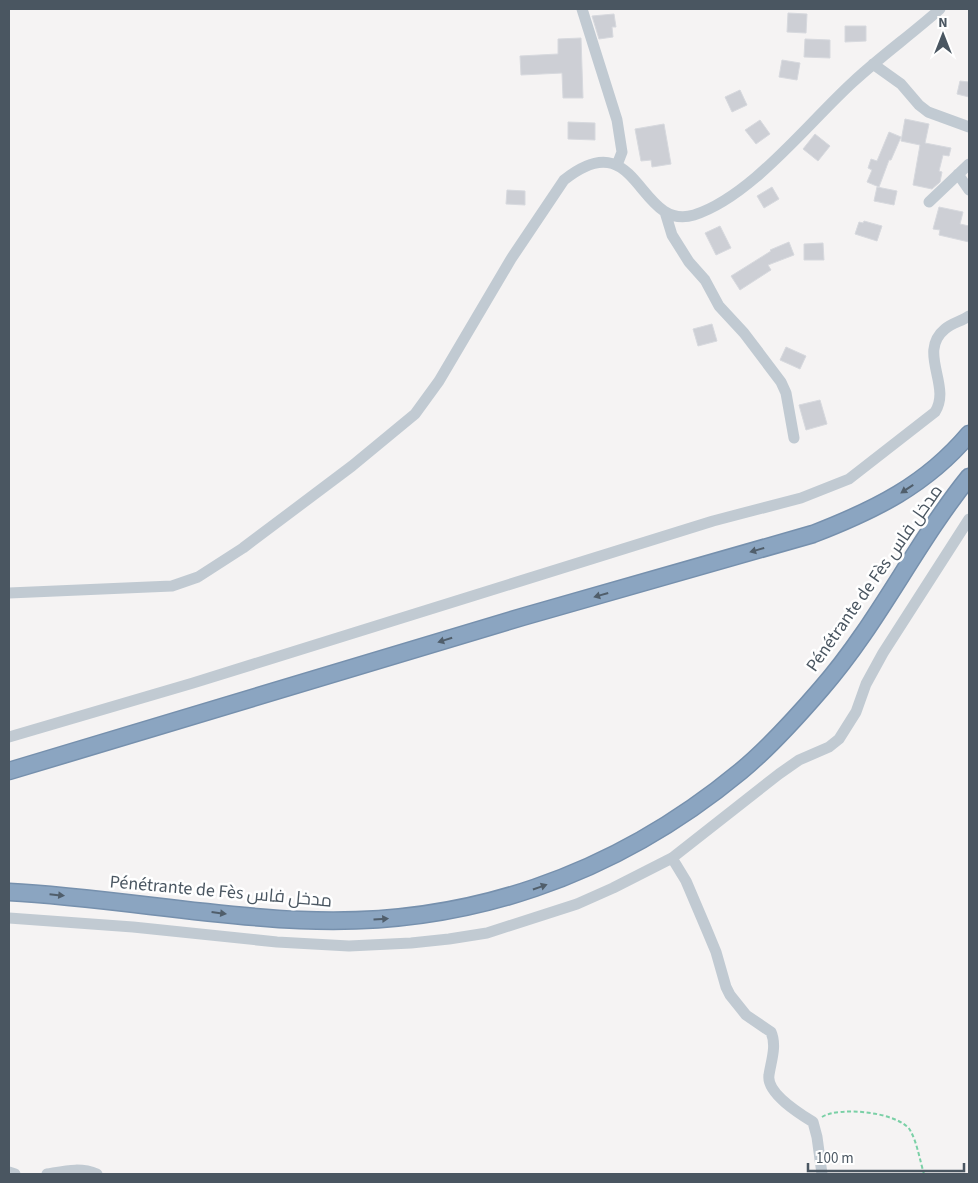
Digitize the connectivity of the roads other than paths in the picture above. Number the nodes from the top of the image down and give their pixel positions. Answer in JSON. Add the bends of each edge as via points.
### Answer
{"nodes":[{"id":1,"x":582,"y":9,"type":"edge"},
{"id":2,"x":940,"y":9,"type":"edge"},
{"id":3,"x":873,"y":64,"type":"junction"},
{"id":4,"x":969,"y":127,"type":"edge"},
{"id":5,"x":969,"y":164,"type":"edge"},
{"id":6,"x":617,"y":165,"type":"junction"},
{"id":7,"x":958,"y":174,"type":"junction"},
{"id":8,"x":969,"y":190,"type":"edge"},
{"id":9,"x":929,"y":202,"type":"dead end"},
{"id":10,"x":665,"y":212,"type":"junction"},
{"id":11,"x":969,"y":316,"type":"edge"},
{"id":12,"x":969,"y":434,"type":"edge"},
{"id":13,"x":794,"y":438,"type":"dead end"},
{"id":14,"x":969,"y":477,"type":"edge"},
{"id":15,"x":969,"y":519,"type":"edge"},
{"id":16,"x":9,"y":593,"type":"edge"},
{"id":17,"x":9,"y":737,"type":"edge"},
{"id":18,"x":9,"y":771,"type":"edge"},
{"id":19,"x":672,"y":858,"type":"junction"},
{"id":20,"x":9,"y":892,"type":"edge"},
{"id":21,"x":9,"y":918,"type":"edge"},
{"id":22,"x":9,"y":1172,"type":"edge"},
{"id":23,"x":15,"y":1174,"type":"edge"},
{"id":24,"x":47,"y":1174,"type":"edge"},
{"id":25,"x":97,"y":1174,"type":"edge"},
{"id":26,"x":822,"y":1174,"type":"edge"}],
"edges":[{"from":1,"to":6,"type":"street","via":[[617,120],[622,152]]},
{"from":2,"to":3,"type":"street"},
{"from":3,"to":4,"type":"street","via":[[901,84],[928,112]]},
{"from":3,"to":10,"type":"street","via":[[739,190],[694,215],[674,216]]},
{"from":5,"to":7,"type":"street"},
{"from":6,"to":10,"type":"street","via":[[629,172]]},
{"from":6,"to":16,"type":"street","via":[[608,162],[586,165],[564,180],[511,259],[439,381],[415,414],[243,548],[198,577],[172,586]]},
{"from":7,"to":8,"type":"street"},
{"from":7,"to":9,"type":"street"},
{"from":10,"to":13,"type":"street","via":[[672,235],[688,262],[781,382]]},
{"from":11,"to":17,"type":"street","via":[[946,328],[933,348],[940,394],[935,412],[848,479],[801,498]]},
{"from":12,"to":18,"type":"highway","name":"Pénétrante de Fès مدخل فاس","one_way":true,"via":[[920,481],[891,500],[813,534],[522,617]]},
{"from":20,"to":14,"type":"highway","name":"Pénétrante de Fès مدخل فاس","one_way":true,"via":[[256,917],[345,921],[403,918],[478,906],[578,873],[651,836],[703,802],[744,770],[786,729],[854,648]]},
{"from":15,"to":19,"type":"street","via":[[883,653],[866,684],[854,717],[839,739],[779,774]]},
{"from":19,"to":21,"type":"street","via":[[577,904],[519,924],[487,933],[410,943],[349,946],[277,942]]},
{"from":19,"to":26,"type":"street","via":[[686,881],[706,928],[730,995],[746,1015],[772,1035],[770,1084],[783,1100],[814,1122]]},
{"from":22,"to":23,"type":"street"},
{"from":24,"to":25,"type":"street","via":[[76,1170]]}]}
